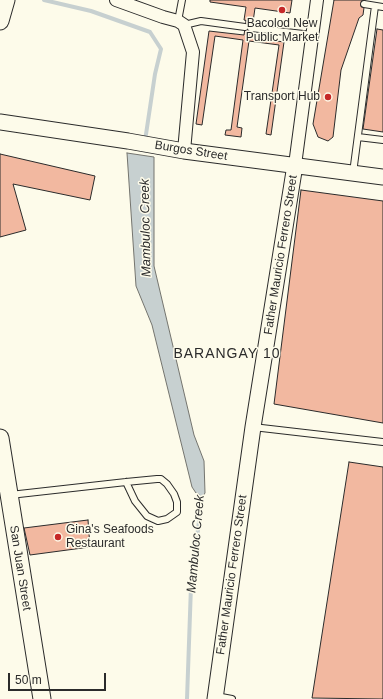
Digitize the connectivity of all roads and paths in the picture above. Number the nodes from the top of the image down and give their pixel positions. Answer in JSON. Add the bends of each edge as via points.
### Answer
{"nodes":[{"id":1,"x":116,"y":0,"type":"edge"},
{"id":2,"x":182,"y":0,"type":"edge"},
{"id":3,"x":317,"y":0,"type":"edge"},
{"id":4,"x":364,"y":4,"type":"dead end"},
{"id":5,"x":375,"y":6,"type":"junction"},
{"id":6,"x":383,"y":7,"type":"edge"},
{"id":7,"x":181,"y":23,"type":"junction"},
{"id":8,"x":312,"y":35,"type":"junction"},
{"id":9,"x":0,"y":122,"type":"edge"},
{"id":10,"x":358,"y":137,"type":"junction"},
{"id":11,"x":383,"y":140,"type":"edge"},
{"id":12,"x":184,"y":151,"type":"junction"},
{"id":13,"x":295,"y":165,"type":"junction"},
{"id":14,"x":353,"y":173,"type":"junction"},
{"id":15,"x":383,"y":177,"type":"edge"},
{"id":16,"x":254,"y":427,"type":"junction"},
{"id":17,"x":0,"y":438,"type":"edge"},
{"id":18,"x":383,"y":442,"type":"edge"},
{"id":19,"x":126,"y":482,"type":"junction"},
{"id":20,"x":9,"y":496,"type":"junction"},
{"id":21,"x":215,"y":698,"type":"edge"},
{"id":22,"x":42,"y":699,"type":"edge"},
{"id":23,"x":232,"y":699,"type":"edge"}],
"edges":[{"from":1,"to":7,"type":"street"},
{"from":2,"to":7,"type":"lane"},
{"from":3,"to":8,"type":"street","name":"Father Mauricio Ferrero Street"},
{"from":4,"to":5,"type":"lane"},
{"from":5,"to":6,"type":"lane"},
{"from":5,"to":10,"type":"lane"},
{"from":7,"to":8,"type":"lane","via":[[201,21]]},
{"from":7,"to":12,"type":"street","via":[[193,52]]},
{"from":8,"to":13,"type":"street","name":"Father Mauricio Ferrero Street"},
{"from":9,"to":12,"type":"street","name":"Burgos Street"},
{"from":10,"to":11,"type":"lane"},
{"from":10,"to":14,"type":"lane"},
{"from":12,"to":13,"type":"street","name":"Burgos Street"},
{"from":13,"to":14,"type":"street","name":"Burgos Street"},
{"from":13,"to":16,"type":"street","name":"Father Mauricio Ferrero Street"},
{"from":14,"to":15,"type":"street","name":"Burgos Street"},
{"from":16,"to":18,"type":"lane"},
{"from":16,"to":21,"type":"street","name":"Father Mauricio Ferrero Street"},
{"from":17,"to":20,"type":"main road","name":"San Juan Street"},
{"from":19,"to":19,"type":"lane","via":[[157,479],[168,484],[177,502],[177,512],[167,519],[158,521],[147,516],[135,501]]},
{"from":19,"to":20,"type":"lane"},
{"from":20,"to":22,"type":"main road","name":"San Juan Street"},
{"from":21,"to":23,"type":"lane"}]}
